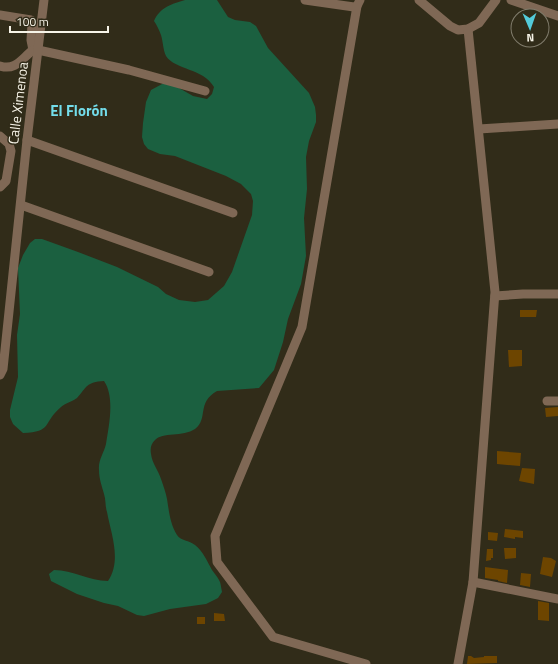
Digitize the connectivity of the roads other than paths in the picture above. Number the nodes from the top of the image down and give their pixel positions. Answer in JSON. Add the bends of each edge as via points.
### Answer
{"nodes":[{"id":1,"x":44,"y":0,"type":"edge"},
{"id":2,"x":305,"y":0,"type":"edge"},
{"id":3,"x":419,"y":0,"type":"edge"},
{"id":4,"x":496,"y":0,"type":"edge"},
{"id":5,"x":512,"y":0,"type":"edge"},
{"id":6,"x":358,"y":3,"type":"edge"},
{"id":7,"x":0,"y":15,"type":"edge"},
{"id":8,"x":558,"y":16,"type":"edge"},
{"id":9,"x":468,"y":29,"type":"junction"},
{"id":10,"x":36,"y":50,"type":"junction"},
{"id":11,"x":0,"y":66,"type":"edge"},
{"id":12,"x":205,"y":91,"type":"dead end"},
{"id":13,"x":558,"y":124,"type":"edge"},
{"id":14,"x":478,"y":129,"type":"junction"},
{"id":15,"x":0,"y":136,"type":"edge"},
{"id":16,"x":27,"y":140,"type":"junction"},
{"id":17,"x":11,"y":157,"type":"junction"},
{"id":18,"x":25,"y":166,"type":"junction"},
{"id":19,"x":0,"y":187,"type":"edge"},
{"id":20,"x":21,"y":205,"type":"junction"},
{"id":21,"x":233,"y":213,"type":"dead end"},
{"id":22,"x":209,"y":272,"type":"dead end"},
{"id":23,"x":558,"y":294,"type":"edge"},
{"id":24,"x":495,"y":296,"type":"junction"},
{"id":25,"x":0,"y":375,"type":"edge"},
{"id":26,"x":547,"y":401,"type":"dead end"},
{"id":27,"x":558,"y":401,"type":"edge"},
{"id":28,"x":472,"y":582,"type":"junction"},
{"id":29,"x":558,"y":599,"type":"edge"},
{"id":30,"x":366,"y":664,"type":"edge"},
{"id":31,"x":458,"y":664,"type":"edge"}],
"edges":[{"from":1,"to":10,"type":"street","name":"Calle Ximenoa"},
{"from":2,"to":6,"type":"street","via":[[354,7]]},
{"from":3,"to":9,"type":"street","via":[[450,26],[458,30]]},
{"from":4,"to":9,"type":"street","via":[[479,23]]},
{"from":5,"to":8,"type":"street"},
{"from":6,"to":30,"type":"street","via":[[302,327],[215,536],[217,562],[273,637]]},
{"from":7,"to":10,"type":"street","via":[[31,20],[31,40]]},
{"from":9,"to":14,"type":"street"},
{"from":10,"to":11,"type":"street","via":[[9,68]]},
{"from":10,"to":12,"type":"street","via":[[129,70]]},
{"from":10,"to":16,"type":"street","name":"Calle Ximenoa"},
{"from":13,"to":14,"type":"street"},
{"from":14,"to":24,"type":"street"},
{"from":15,"to":17,"type":"street","via":[[9,144]]},
{"from":16,"to":18,"type":"street","name":"Calle Ximenoa"},
{"from":16,"to":21,"type":"street"},
{"from":17,"to":18,"type":"street"},
{"from":17,"to":19,"type":"street","via":[[6,181]]},
{"from":18,"to":20,"type":"street","name":"Calle Ximenoa"},
{"from":20,"to":22,"type":"street"},
{"from":20,"to":25,"type":"street","name":"Calle Ximenoa","via":[[3,369]]},
{"from":23,"to":24,"type":"street"},
{"from":24,"to":28,"type":"street"},
{"from":26,"to":27,"type":"street"},
{"from":28,"to":29,"type":"street"},
{"from":28,"to":31,"type":"street"}]}
